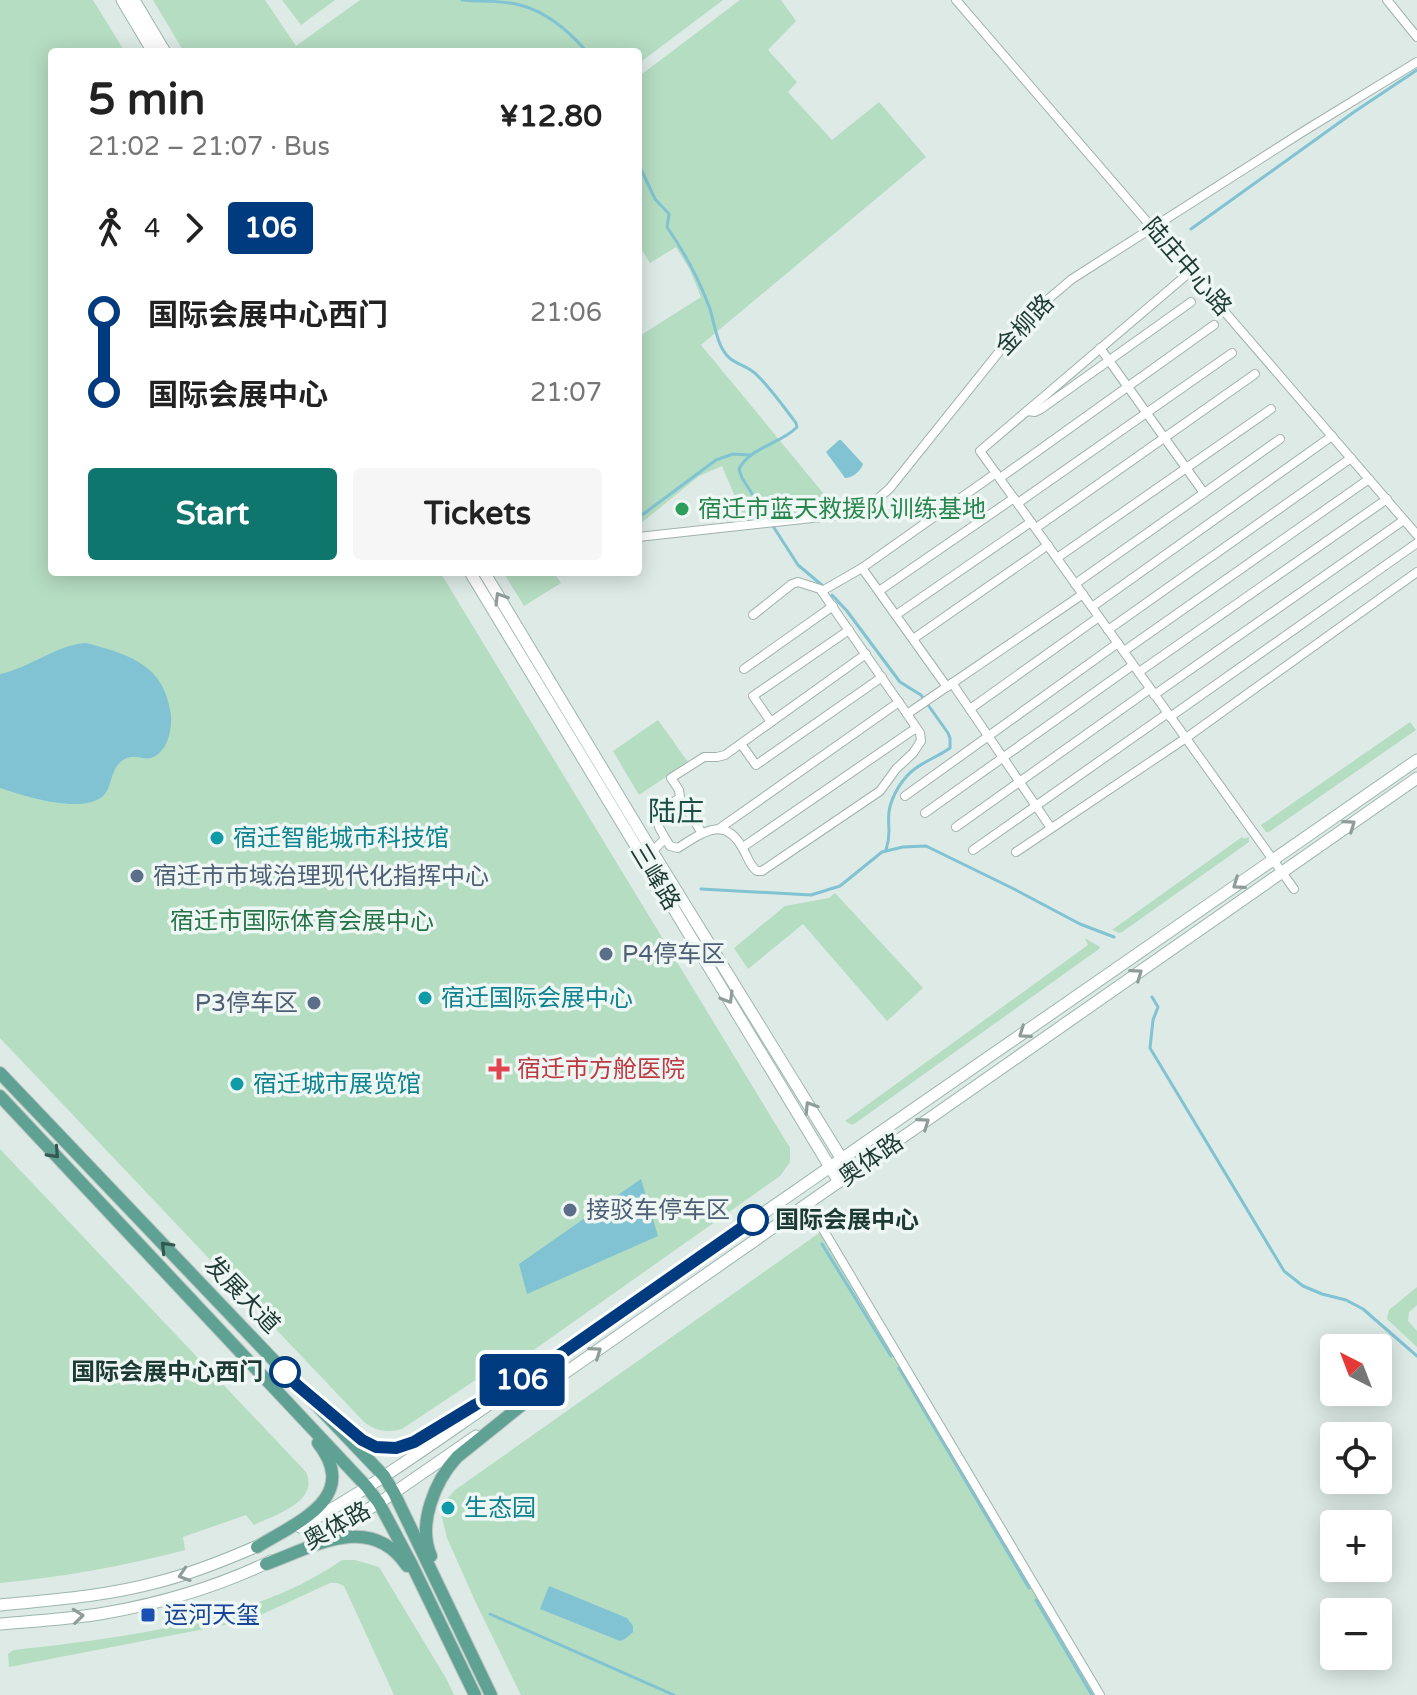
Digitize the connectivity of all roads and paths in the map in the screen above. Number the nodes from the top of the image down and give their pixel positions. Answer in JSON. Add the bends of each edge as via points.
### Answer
{"nodes":[{"id":1,"x":122,"y":0,"type":"edge"},
{"id":2,"x":134,"y":0,"type":"edge"},
{"id":3,"x":956,"y":0,"type":"edge"},
{"id":4,"x":1387,"y":0,"type":"edge"},
{"id":5,"x":1417,"y":37,"type":"edge"},
{"id":6,"x":151,"y":48,"type":"edge"},
{"id":7,"x":163,"y":48,"type":"edge"},
{"id":8,"x":1417,"y":62,"type":"edge"},
{"id":9,"x":1153,"y":228,"type":"junction"},
{"id":10,"x":1190,"y":272,"type":"junction"},
{"id":11,"x":1191,"y":302,"type":"dead end"},
{"id":12,"x":1214,"y":325,"type":"dead end"},
{"id":13,"x":1100,"y":348,"type":"junction"},
{"id":14,"x":1232,"y":353,"type":"dead end"},
{"id":15,"x":1109,"y":361,"type":"junction"},
{"id":16,"x":1255,"y":374,"type":"dead end"},
{"id":17,"x":1128,"y":387,"type":"junction"},
{"id":18,"x":1271,"y":409,"type":"dead end"},
{"id":19,"x":1027,"y":411,"type":"junction"},
{"id":20,"x":1146,"y":413,"type":"junction"},
{"id":21,"x":1332,"y":436,"type":"junction"},
{"id":22,"x":1165,"y":439,"type":"junction"},
{"id":23,"x":1280,"y":439,"type":"dead end"},
{"id":24,"x":1351,"y":458,"type":"junction"},
{"id":25,"x":1186,"y":468,"type":"junction"},
{"id":26,"x":998,"y":476,"type":"junction"},
{"id":27,"x":1369,"y":479,"type":"junction"},
{"id":28,"x":1204,"y":493,"type":"junction"},
{"id":29,"x":1387,"y":499,"type":"junction"},
{"id":30,"x":1016,"y":500,"type":"junction"},
{"id":31,"x":1404,"y":520,"type":"junction"},
{"id":32,"x":1033,"y":525,"type":"junction"},
{"id":33,"x":1417,"y":535,"type":"edge"},
{"id":34,"x":642,"y":537,"type":"edge"},
{"id":35,"x":1417,"y":543,"type":"edge"},
{"id":36,"x":1048,"y":545,"type":"junction"},
{"id":37,"x":1057,"y":558,"type":"junction"},
{"id":38,"x":862,"y":568,"type":"junction"},
{"id":39,"x":1417,"y":572,"type":"edge"},
{"id":40,"x":473,"y":576,"type":"edge"},
{"id":41,"x":486,"y":576,"type":"edge"},
{"id":42,"x":1075,"y":584,"type":"junction"},
{"id":43,"x":822,"y":591,"type":"junction"},
{"id":44,"x":879,"y":591,"type":"junction"},
{"id":45,"x":1083,"y":594,"type":"junction"},
{"id":46,"x":833,"y":606,"type":"junction"},
{"id":47,"x":1092,"y":607,"type":"junction"},
{"id":48,"x":753,"y":615,"type":"dead end"},
{"id":49,"x":896,"y":615,"type":"junction"},
{"id":50,"x":1099,"y":617,"type":"junction"},
{"id":51,"x":849,"y":630,"type":"junction"},
{"id":52,"x":1108,"y":630,"type":"junction"},
{"id":53,"x":913,"y":639,"type":"junction"},
{"id":54,"x":1121,"y":647,"type":"junction"},
{"id":55,"x":866,"y":654,"type":"junction"},
{"id":56,"x":744,"y":669,"type":"dead end"},
{"id":57,"x":1136,"y":669,"type":"junction"},
{"id":58,"x":882,"y":677,"type":"junction"},
{"id":59,"x":950,"y":685,"type":"junction"},
{"id":60,"x":1152,"y":692,"type":"junction"},
{"id":61,"x":899,"y":702,"type":"junction"},
{"id":62,"x":970,"y":709,"type":"junction"},
{"id":63,"x":907,"y":714,"type":"junction"},
{"id":64,"x":1169,"y":715,"type":"junction"},
{"id":65,"x":771,"y":722,"type":"junction"},
{"id":66,"x":916,"y":728,"type":"junction"},
{"id":67,"x":989,"y":737,"type":"junction"},
{"id":68,"x":1186,"y":738,"type":"junction"},
{"id":69,"x":741,"y":744,"type":"junction"},
{"id":70,"x":1003,"y":757,"type":"junction"},
{"id":71,"x":1417,"y":760,"type":"edge"},
{"id":72,"x":1417,"y":778,"type":"edge"},
{"id":73,"x":1020,"y":781,"type":"junction"},
{"id":74,"x":905,"y":796,"type":"dead end"},
{"id":75,"x":680,"y":798,"type":"junction"},
{"id":76,"x":1036,"y":806,"type":"junction"},
{"id":77,"x":925,"y":813,"type":"dead end"},
{"id":78,"x":956,"y":827,"type":"dead end"},
{"id":79,"x":720,"y":828,"type":"junction"},
{"id":80,"x":1051,"y":828,"type":"junction"},
{"id":81,"x":702,"y":833,"type":"junction"},
{"id":82,"x":665,"y":839,"type":"junction"},
{"id":83,"x":743,"y":847,"type":"junction"},
{"id":84,"x":973,"y":850,"type":"dead end"},
{"id":85,"x":1016,"y":852,"type":"dead end"},
{"id":86,"x":648,"y":855,"type":"junction"},
{"id":87,"x":1273,"y":860,"type":"junction"},
{"id":88,"x":1282,"y":872,"type":"junction"},
{"id":89,"x":1294,"y":889,"type":"dead end"},
{"id":90,"x":0,"y":1073,"type":"edge"},
{"id":91,"x":0,"y":1096,"type":"edge"},
{"id":92,"x":842,"y":1159,"type":"junction"},
{"id":93,"x":830,"y":1167,"type":"junction"},
{"id":94,"x":851,"y":1174,"type":"junction"},
{"id":95,"x":839,"y":1182,"type":"junction"},
{"id":96,"x":808,"y":1204,"type":"junction"},
{"id":97,"x":528,"y":1377,"type":"junction"},
{"id":98,"x":297,"y":1385,"type":"junction"},
{"id":99,"x":538,"y":1392,"type":"junction"},
{"id":100,"x":282,"y":1396,"type":"junction"},
{"id":101,"x":384,"y":1476,"type":"junction"},
{"id":102,"x":367,"y":1487,"type":"junction"},
{"id":103,"x":394,"y":1493,"type":"junction"},
{"id":104,"x":379,"y":1503,"type":"junction"},
{"id":105,"x":257,"y":1547,"type":"junction"},
{"id":106,"x":266,"y":1564,"type":"junction"},
{"id":107,"x":0,"y":1605,"type":"edge"},
{"id":108,"x":0,"y":1624,"type":"edge"},
{"id":109,"x":473,"y":1658,"type":"junction"},
{"id":110,"x":460,"y":1664,"type":"junction"},
{"id":111,"x":475,"y":1695,"type":"edge"},
{"id":112,"x":491,"y":1695,"type":"edge"},
{"id":113,"x":1100,"y":1695,"type":"edge"}],
"edges":[{"from":1,"to":6,"type":"main road"},
{"from":2,"to":7,"type":"main road"},
{"from":3,"to":9,"type":"street","name":"陆庄中心路"},
{"from":4,"to":5,"type":"street"},
{"from":8,"to":9,"type":"street","name":"金柳路"},
{"from":9,"to":10,"type":"street","name":"陆庄中心路"},
{"from":9,"to":34,"type":"street","name":"金柳路","via":[[1072,279],[1027,317],[894,484],[861,512]]},
{"from":10,"to":13,"type":"street"},
{"from":10,"to":21,"type":"street","name":"陆庄中心路"},
{"from":11,"to":15,"type":"street"},
{"from":12,"to":17,"type":"street"},
{"from":13,"to":15,"type":"street"},
{"from":13,"to":19,"type":"street"},
{"from":14,"to":20,"type":"street"},
{"from":15,"to":17,"type":"street"},
{"from":15,"to":19,"type":"street","via":[[1041,409]]},
{"from":16,"to":22,"type":"street"},
{"from":17,"to":20,"type":"street"},
{"from":17,"to":26,"type":"street"},
{"from":18,"to":25,"type":"street"},
{"from":19,"to":26,"type":"street","via":[[980,451]]},
{"from":20,"to":22,"type":"street"},
{"from":20,"to":30,"type":"street"},
{"from":21,"to":24,"type":"street","name":"陆庄中心路"},
{"from":21,"to":47,"type":"street"},
{"from":22,"to":25,"type":"street"},
{"from":22,"to":32,"type":"street"},
{"from":23,"to":28,"type":"street"},
{"from":24,"to":27,"type":"street","name":"陆庄中心路"},
{"from":24,"to":52,"type":"street"},
{"from":25,"to":28,"type":"street"},
{"from":25,"to":37,"type":"street"},
{"from":26,"to":30,"type":"street"},
{"from":26,"to":38,"type":"street"},
{"from":27,"to":29,"type":"street","name":"陆庄中心路"},
{"from":27,"to":54,"type":"street"},
{"from":28,"to":42,"type":"street"},
{"from":29,"to":31,"type":"street","name":"陆庄中心路"},
{"from":29,"to":57,"type":"street"},
{"from":30,"to":32,"type":"street"},
{"from":30,"to":44,"type":"street"},
{"from":31,"to":33,"type":"street","name":"陆庄中心路"},
{"from":31,"to":60,"type":"street"},
{"from":32,"to":36,"type":"street"},
{"from":32,"to":49,"type":"street"},
{"from":35,"to":64,"type":"street"},
{"from":36,"to":37,"type":"street"},
{"from":36,"to":53,"type":"street"},
{"from":37,"to":42,"type":"street"},
{"from":38,"to":43,"type":"street"},
{"from":38,"to":44,"type":"street"},
{"from":39,"to":68,"type":"street"},
{"from":40,"to":86,"type":"main road","name":"三峰路"},
{"from":86,"to":41,"type":"main road","name":"三峰路","one_way":true},
{"from":42,"to":45,"type":"street"},
{"from":43,"to":46,"type":"street"},
{"from":43,"to":48,"type":"street","via":[[792,584]]},
{"from":44,"to":49,"type":"street"},
{"from":45,"to":47,"type":"street"},
{"from":45,"to":59,"type":"street"},
{"from":46,"to":51,"type":"street"},
{"from":46,"to":56,"type":"street"},
{"from":47,"to":50,"type":"street"},
{"from":49,"to":53,"type":"street"},
{"from":50,"to":52,"type":"street"},
{"from":50,"to":62,"type":"street"},
{"from":51,"to":55,"type":"street"},
{"from":51,"to":65,"type":"street","via":[[753,696]]},
{"from":52,"to":54,"type":"street"},
{"from":53,"to":59,"type":"street"},
{"from":54,"to":57,"type":"street"},
{"from":54,"to":67,"type":"street"},
{"from":55,"to":58,"type":"street"},
{"from":55,"to":65,"type":"street"},
{"from":57,"to":60,"type":"street"},
{"from":57,"to":70,"type":"street"},
{"from":58,"to":61,"type":"street"},
{"from":58,"to":69,"type":"street","via":[[756,765]]},
{"from":59,"to":62,"type":"street"},
{"from":59,"to":63,"type":"street"},
{"from":60,"to":64,"type":"street"},
{"from":60,"to":73,"type":"street"},
{"from":61,"to":63,"type":"street"},
{"from":61,"to":79,"type":"street"},
{"from":62,"to":67,"type":"street"},
{"from":63,"to":66,"type":"street"},
{"from":64,"to":68,"type":"street"},
{"from":64,"to":76,"type":"street"},
{"from":65,"to":69,"type":"street"},
{"from":66,"to":83,"type":"street"},
{"from":66,"to":83,"type":"street","via":[[919,746],[880,791],[762,871],[751,866]]},
{"from":67,"to":70,"type":"street"},
{"from":67,"to":74,"type":"street"},
{"from":68,"to":80,"type":"street"},
{"from":68,"to":87,"type":"street"},
{"from":69,"to":75,"type":"street","via":[[721,757],[704,757],[671,778]]},
{"from":70,"to":73,"type":"street"},
{"from":70,"to":77,"type":"street"},
{"from":71,"to":87,"type":"main road","name":"奥体路"},
{"from":88,"to":72,"type":"main road","name":"奥体路","one_way":true},
{"from":73,"to":76,"type":"street"},
{"from":73,"to":78,"type":"street"},
{"from":75,"to":81,"type":"street"},
{"from":75,"to":82,"type":"street","via":[[657,815]]},
{"from":76,"to":80,"type":"street"},
{"from":76,"to":84,"type":"street"},
{"from":79,"to":81,"type":"street"},
{"from":79,"to":83,"type":"street"},
{"from":80,"to":85,"type":"street"},
{"from":81,"to":82,"type":"street","via":[[678,848]]},
{"from":82,"to":86,"type":"street"},
{"from":92,"to":86,"type":"main road","name":"三峰路","one_way":true},
{"from":86,"to":93,"type":"main road","name":"三峰路","one_way":true},
{"from":87,"to":88,"type":"street"},
{"from":87,"to":92,"type":"main road","name":"奥体路","one_way":true},
{"from":88,"to":89,"type":"street"},
{"from":94,"to":88,"type":"main road","name":"奥体路","one_way":true},
{"from":98,"to":90,"type":"main road","name":"发展大道","one_way":true},
{"from":91,"to":100,"type":"main road","name":"发展大道","one_way":true},
{"from":92,"to":93,"type":"main road","name":"奥体路"},
{"from":92,"to":94,"type":"main road","name":"三峰路"},
{"from":93,"to":95,"type":"main road","name":"三峰路"},
{"from":93,"to":97,"type":"main road","name":"奥体路"},
{"from":94,"to":95,"type":"main road","name":"奥体路"},
{"from":95,"to":96,"type":"main road","name":"奥体路"},
{"from":99,"to":96,"type":"main road","name":"奥体路","one_way":true},
{"from":96,"to":113,"type":"street"},
{"from":97,"to":98,"type":"main road","via":[[396,1448],[362,1440]]},
{"from":97,"to":101,"type":"main road","name":"奥体路"},
{"from":98,"to":101,"type":"main road","name":"发展大道"},
{"from":99,"to":103,"type":"main road","name":"奥体路"},
{"from":99,"to":109,"type":"main road","via":[[457,1457],[433,1492],[427,1547]]},
{"from":100,"to":102,"type":"main road","name":"发展大道"},
{"from":100,"to":105,"type":"main road","via":[[323,1449],[333,1484],[309,1514]]},
{"from":101,"to":102,"type":"main road","name":"奥体路"},
{"from":101,"to":103,"type":"main road","name":"发展大道"},
{"from":102,"to":104,"type":"main road","name":"发展大道"},
{"from":102,"to":105,"type":"main road","name":"奥体路"},
{"from":103,"to":104,"type":"main road","name":"奥体路"},
{"from":103,"to":109,"type":"main road","name":"发展大道"},
{"from":104,"to":106,"type":"main road","name":"奥体路"},
{"from":104,"to":110,"type":"main road","name":"发展大道"},
{"from":105,"to":107,"type":"main road","name":"奥体路","one_way":true,"via":[[186,1575],[116,1592]]},
{"from":108,"to":106,"type":"main road","name":"奥体路","one_way":true,"via":[[149,1604]]},
{"from":106,"to":110,"type":"main road","via":[[342,1536],[379,1541],[405,1562]]},
{"from":109,"to":112,"type":"main road","name":"发展大道"},
{"from":110,"to":111,"type":"main road","name":"发展大道"}]}
